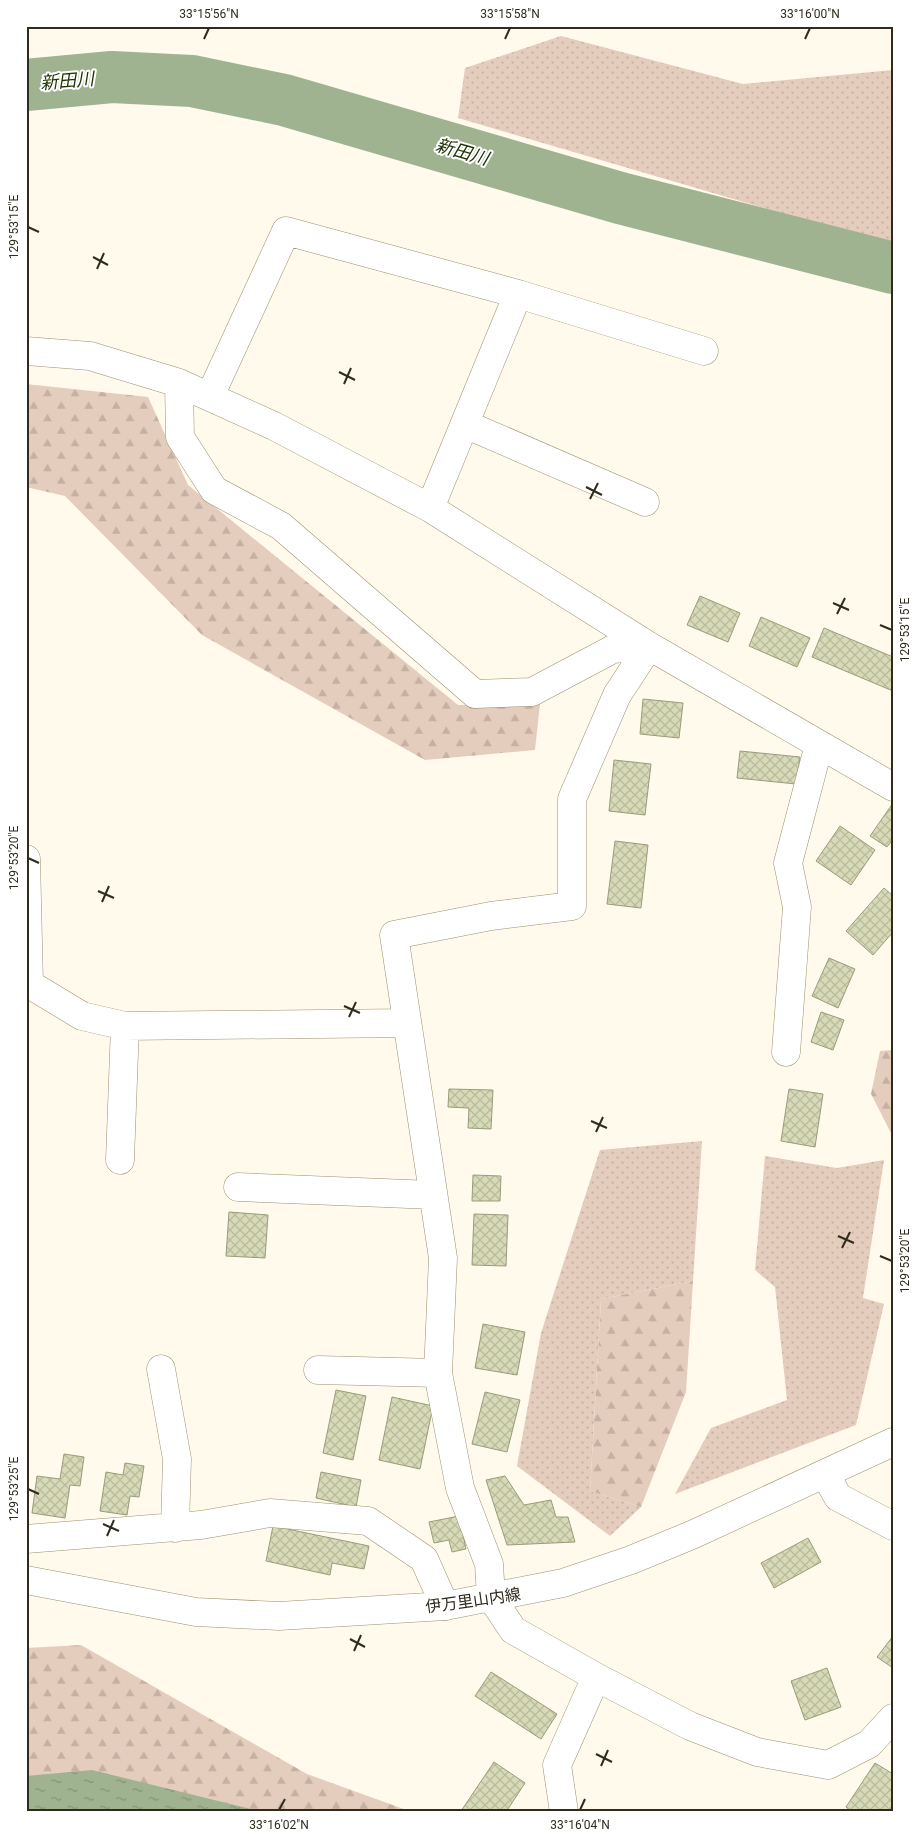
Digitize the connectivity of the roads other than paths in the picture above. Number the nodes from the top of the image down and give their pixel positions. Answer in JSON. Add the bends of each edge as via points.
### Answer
{"nodes":[{"id":1,"x":518,"y":294,"type":"junction"},
{"id":2,"x":26,"y":351,"type":"edge"},
{"id":3,"x":704,"y":351,"type":"dead end"},
{"id":4,"x":179,"y":383,"type":"junction"},
{"id":5,"x":210,"y":396,"type":"junction"},
{"id":6,"x":465,"y":424,"type":"junction"},
{"id":7,"x":645,"y":502,"type":"dead end"},
{"id":8,"x":430,"y":508,"type":"junction"},
{"id":9,"x":649,"y":646,"type":"junction"},
{"id":10,"x":819,"y":745,"type":"junction"},
{"id":11,"x":893,"y":787,"type":"edge"},
{"id":12,"x":26,"y":859,"type":"edge"},
{"id":13,"x":407,"y":1023,"type":"junction"},
{"id":14,"x":125,"y":1026,"type":"junction"},
{"id":15,"x":786,"y":1052,"type":"dead end"},
{"id":16,"x":120,"y":1160,"type":"dead end"},
{"id":17,"x":238,"y":1187,"type":"dead end"},
{"id":18,"x":433,"y":1195,"type":"junction"},
{"id":19,"x":161,"y":1369,"type":"dead end"},
{"id":20,"x":318,"y":1370,"type":"dead end"},
{"id":21,"x":438,"y":1373,"type":"junction"},
{"id":22,"x":893,"y":1442,"type":"edge"},
{"id":23,"x":825,"y":1474,"type":"junction"},
{"id":24,"x":893,"y":1526,"type":"edge"},
{"id":25,"x":175,"y":1528,"type":"junction"},
{"id":26,"x":26,"y":1539,"type":"edge"},
{"id":27,"x":26,"y":1580,"type":"edge"},
{"id":28,"x":491,"y":1597,"type":"junction"},
{"id":29,"x":445,"y":1606,"type":"junction"},
{"id":30,"x":596,"y":1677,"type":"junction"},
{"id":31,"x":893,"y":1718,"type":"edge"},
{"id":32,"x":564,"y":1812,"type":"edge"}],
"edges":[{"from":1,"to":3,"type":"street"},
{"from":1,"to":5,"type":"street","via":[[286,231]]},
{"from":1,"to":6,"type":"street"},
{"from":2,"to":4,"type":"street","via":[[90,356]]},
{"from":4,"to":5,"type":"street"},
{"from":4,"to":9,"type":"street","via":[[180,437],[214,490],[281,526],[475,694],[532,692],[613,649]]},
{"from":5,"to":8,"type":"street"},
{"from":6,"to":7,"type":"street"},
{"from":6,"to":8,"type":"street"},
{"from":8,"to":9,"type":"street"},
{"from":9,"to":10,"type":"street"},
{"from":9,"to":13,"type":"street","via":[[617,695],[572,799],[572,906],[491,916],[394,935]]},
{"from":10,"to":11,"type":"street"},
{"from":10,"to":15,"type":"street","via":[[788,864],[797,907]]},
{"from":12,"to":14,"type":"street","via":[[29,984],[82,1016]]},
{"from":13,"to":14,"type":"street"},
{"from":13,"to":18,"type":"street"},
{"from":14,"to":16,"type":"street"},
{"from":17,"to":18,"type":"street"},
{"from":18,"to":21,"type":"street","via":[[443,1258]]},
{"from":19,"to":25,"type":"street","via":[[177,1459]]},
{"from":20,"to":21,"type":"street"},
{"from":21,"to":28,"type":"street","via":[[460,1488],[489,1564]]},
{"from":22,"to":23,"type":"street","name":"伊万里山内線"},
{"from":23,"to":24,"type":"street","via":[[838,1497]]},
{"from":23,"to":28,"type":"street","name":"伊万里山内線","via":[[631,1560],[563,1583]]},
{"from":25,"to":26,"type":"street"},
{"from":25,"to":29,"type":"street","via":[[270,1513],[368,1521],[424,1559]]},
{"from":27,"to":29,"type":"street","name":"伊万里山内線","via":[[196,1612],[279,1616]]},
{"from":28,"to":29,"type":"street","name":"伊万里山内線"},
{"from":28,"to":30,"type":"street","via":[[513,1630]]},
{"from":30,"to":31,"type":"street","via":[[690,1726],[758,1752],[828,1765],[868,1744]]},
{"from":30,"to":32,"type":"street","via":[[557,1765]]}]}
